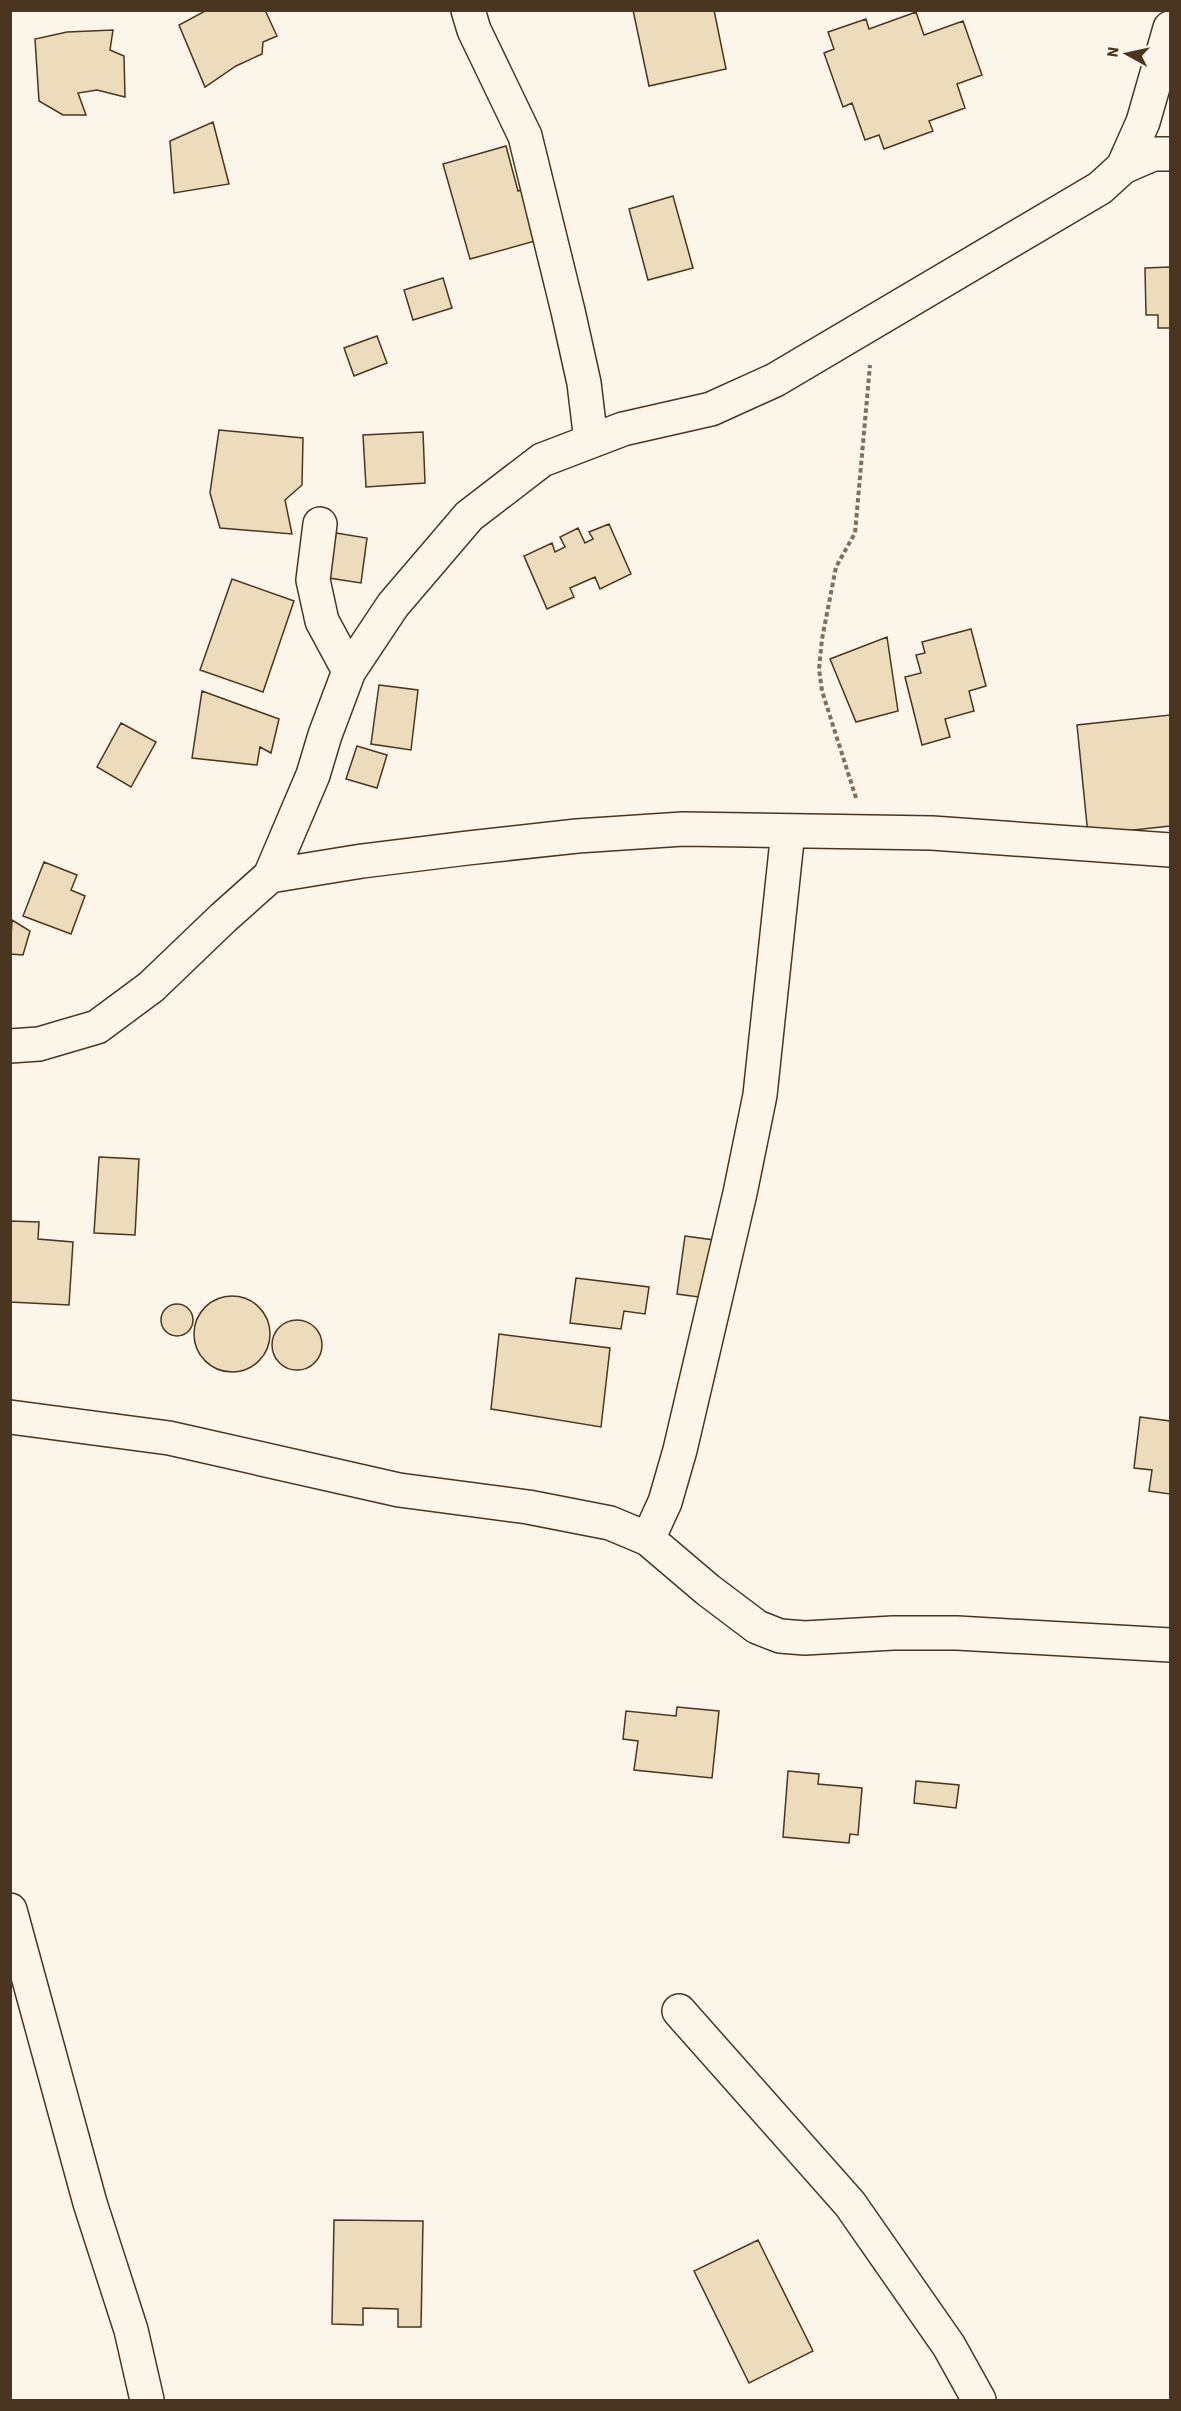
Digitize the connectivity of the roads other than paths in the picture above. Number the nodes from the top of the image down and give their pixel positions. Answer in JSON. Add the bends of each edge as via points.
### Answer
{"nodes":[{"id":1,"x":468,"y":10,"type":"edge"},
{"id":2,"x":1170,"y":28,"type":"edge"},
{"id":3,"x":1170,"y":154,"type":"edge"},
{"id":4,"x":1123,"y":167,"type":"junction"},
{"id":5,"x":591,"y":441,"type":"junction"},
{"id":6,"x":320,"y":524,"type":"dead end"},
{"id":7,"x":349,"y":671,"type":"junction"},
{"id":8,"x":788,"y":831,"type":"junction"},
{"id":9,"x":1170,"y":850,"type":"edge"},
{"id":10,"x":270,"y":876,"type":"junction"},
{"id":11,"x":10,"y":1046,"type":"edge"},
{"id":12,"x":10,"y":1417,"type":"edge"},
{"id":13,"x":648,"y":1539,"type":"junction"},
{"id":14,"x":1170,"y":1645,"type":"edge"},
{"id":15,"x":10,"y":1910,"type":"edge"},
{"id":16,"x":679,"y":2011,"type":"dead end"},
{"id":17,"x":147,"y":2400,"type":"edge"},
{"id":18,"x":979,"y":2400,"type":"edge"}],
"edges":[{"from":1,"to":5,"type":"street","via":[[525,136],[573,332]]},
{"from":2,"to":4,"type":"street","via":[[1143,122]]},
{"from":3,"to":4,"type":"street","via":[[1153,154]]},
{"from":4,"to":5,"type":"street","via":[[1100,188],[775,380],[711,408],[623,429]]},
{"from":5,"to":7,"type":"street","via":[[543,460],[469,516],[393,605]]},
{"from":6,"to":7,"type":"street","via":[[313,580],[322,621]]},
{"from":7,"to":10,"type":"street","via":[[313,775]]},
{"from":8,"to":9,"type":"street","via":[[932,833]]},
{"from":8,"to":10,"type":"street","via":[[683,829],[577,836]]},
{"from":8,"to":13,"type":"street","via":[[758,1106],[741,1193],[680,1450],[665,1502]]},
{"from":10,"to":11,"type":"street","via":[[151,987],[97,1027],[39,1044]]},
{"from":12,"to":13,"type":"street","via":[[170,1438],[399,1490],[599,1521]]},
{"from":13,"to":14,"type":"street","via":[[757,1627],[780,1636],[957,1633]]},
{"from":15,"to":17,"type":"street","via":[[90,2203],[131,2330]]},
{"from":16,"to":18,"type":"street","via":[[850,2204],[949,2346]]}]}
